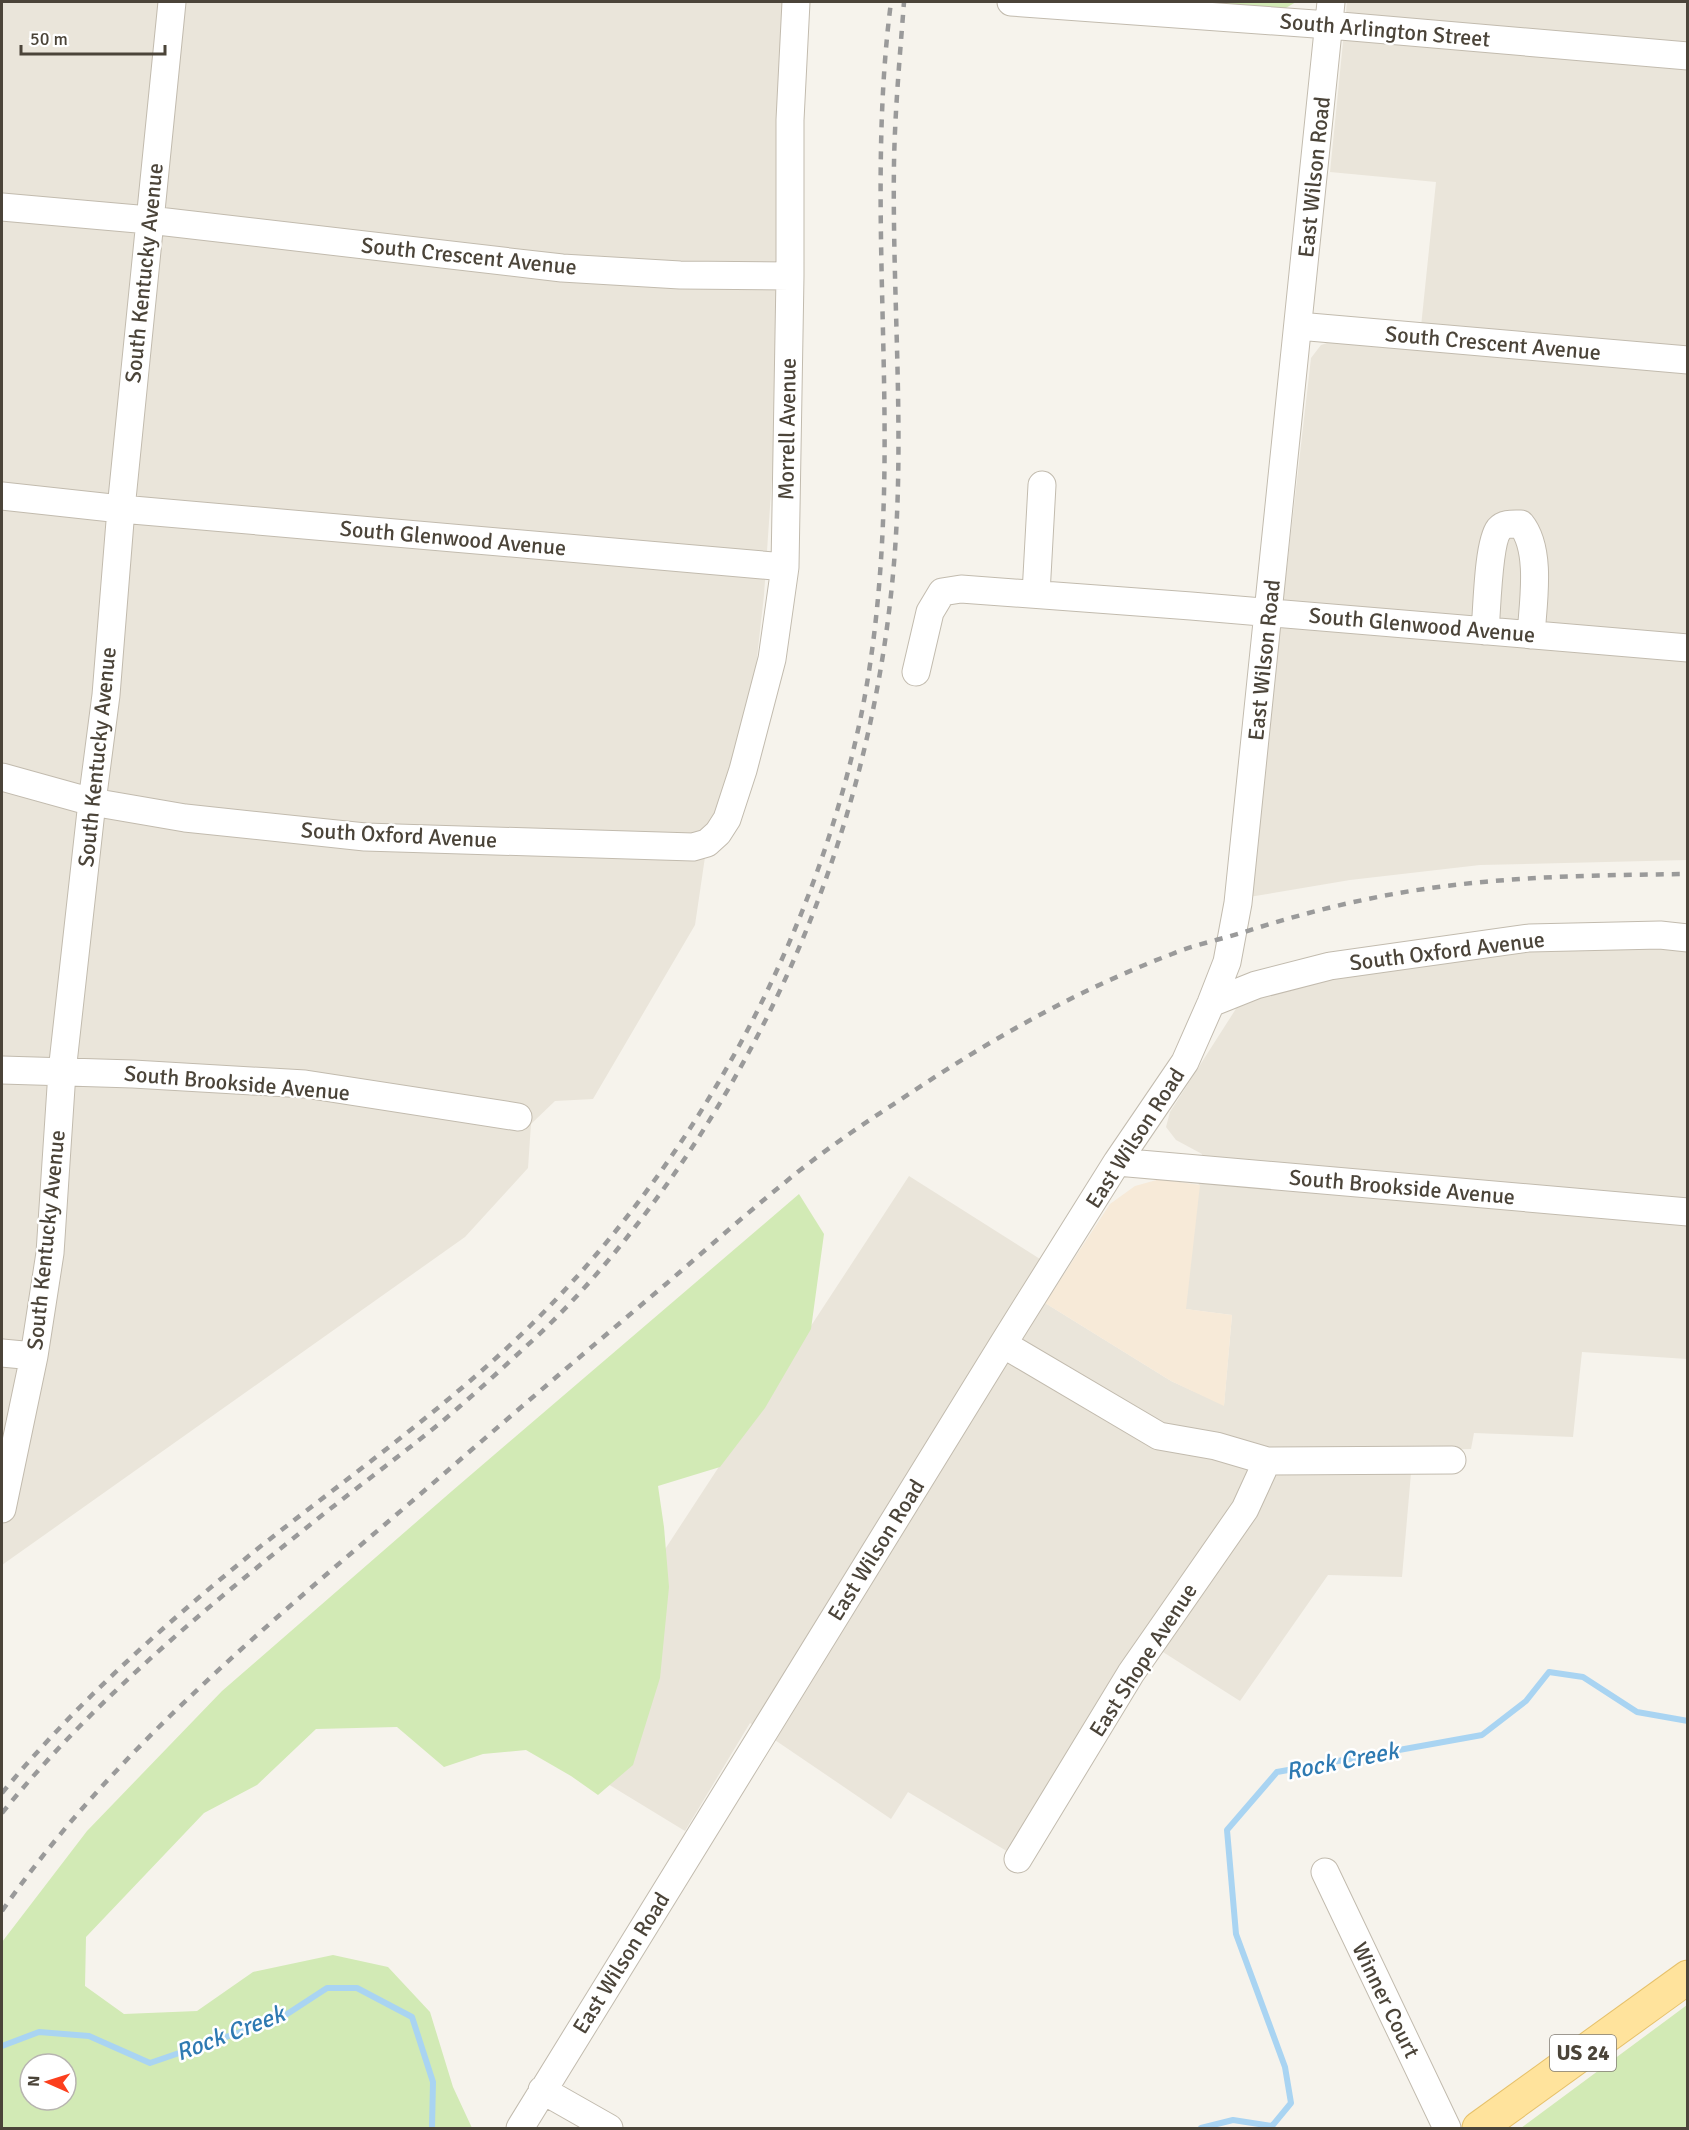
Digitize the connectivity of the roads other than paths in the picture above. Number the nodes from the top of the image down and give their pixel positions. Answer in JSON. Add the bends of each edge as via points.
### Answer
{"nodes":[{"id":1,"x":172,"y":2,"type":"edge"},
{"id":2,"x":796,"y":2,"type":"edge"},
{"id":3,"x":1011,"y":2,"type":"edge"},
{"id":4,"x":1330,"y":13,"type":"edge"},
{"id":5,"x":1688,"y":56,"type":"edge"},
{"id":6,"x":2,"y":207,"type":"edge"},
{"id":7,"x":149,"y":220,"type":"junction"},
{"id":8,"x":790,"y":276,"type":"junction"},
{"id":9,"x":1298,"y":326,"type":"junction"},
{"id":10,"x":1688,"y":360,"type":"edge"},
{"id":11,"x":1042,"y":485,"type":"dead end"},
{"id":12,"x":2,"y":496,"type":"edge"},
{"id":13,"x":121,"y":509,"type":"junction"},
{"id":14,"x":785,"y":567,"type":"junction"},
{"id":15,"x":1036,"y":594,"type":"junction"},
{"id":16,"x":1269,"y":612,"type":"junction"},
{"id":17,"x":1485,"y":631,"type":"junction"},
{"id":18,"x":1532,"y":635,"type":"junction"},
{"id":19,"x":1688,"y":648,"type":"edge"},
{"id":20,"x":916,"y":672,"type":"dead end"},
{"id":21,"x":2,"y":777,"type":"edge"},
{"id":22,"x":92,"y":802,"type":"junction"},
{"id":23,"x":707,"y":843,"type":"joint"},
{"id":24,"x":1688,"y":938,"type":"edge"},
{"id":25,"x":1212,"y":1003,"type":"junction"},
{"id":26,"x":2,"y":1070,"type":"edge"},
{"id":27,"x":62,"y":1072,"type":"junction"},
{"id":28,"x":518,"y":1117,"type":"dead end"},
{"id":29,"x":1117,"y":1162,"type":"junction"},
{"id":30,"x":1688,"y":1212,"type":"edge"},
{"id":31,"x":1004,"y":1344,"type":"junction"},
{"id":32,"x":2,"y":1353,"type":"edge"},
{"id":33,"x":34,"y":1356,"type":"junction"},
{"id":34,"x":1452,"y":1460,"type":"dead end"},
{"id":35,"x":1267,"y":1461,"type":"junction"},
{"id":36,"x":2,"y":1509,"type":"edge"},
{"id":37,"x":1018,"y":1859,"type":"dead end"},
{"id":38,"x":1325,"y":1872,"type":"dead end"},
{"id":39,"x":1688,"y":1977,"type":"edge"},
{"id":40,"x":542,"y":2090,"type":"junction"},
{"id":41,"x":520,"y":2128,"type":"edge"},
{"id":42,"x":609,"y":2128,"type":"edge"},
{"id":43,"x":1447,"y":2128,"type":"edge"},
{"id":44,"x":1479,"y":2128,"type":"edge"}],
"edges":[{"from":1,"to":7,"type":"street","name":"South Kentucky Avenue"},
{"from":2,"to":8,"type":"street","name":"Morrell Avenue","via":[[790,120]]},
{"from":3,"to":4,"type":"street","name":"South Arlington Street"},
{"from":4,"to":5,"type":"street","name":"South Arlington Street"},
{"from":4,"to":9,"type":"street","name":"East Wilson Road"},
{"from":6,"to":7,"type":"street","name":"South Crescent Avenue"},
{"from":7,"to":8,"type":"street","name":"South Crescent Avenue","via":[[562,268]]},
{"from":7,"to":13,"type":"street","name":"South Kentucky Avenue"},
{"from":8,"to":14,"type":"street","name":"Morrell Avenue"},
{"from":9,"to":10,"type":"street","name":"South Crescent Avenue"},
{"from":9,"to":16,"type":"street","name":"East Wilson Road"},
{"from":11,"to":15,"type":"street"},
{"from":12,"to":13,"type":"street","name":"South Glenwood Avenue"},
{"from":13,"to":14,"type":"street","name":"South Glenwood Avenue"},
{"from":13,"to":22,"type":"street","name":"South Kentucky Avenue","via":[[106,695]]},
{"from":14,"to":23,"type":"street","name":"Morrell Avenue","via":[[772,659],[743,770],[728,819]]},
{"from":15,"to":16,"type":"street","name":"South Glenwood Avenue"},
{"from":15,"to":20,"type":"street","name":"South Glenwood Avenue","via":[[942,591],[930,612]]},
{"from":16,"to":17,"type":"street","name":"South Glenwood Avenue"},
{"from":16,"to":25,"type":"street","name":"East Wilson Road","via":[[1238,903],[1227,962]]},
{"from":17,"to":18,"type":"street","name":"South Glenwood Avenue"},
{"from":17,"to":18,"type":"street","via":[[1495,535],[1500,527],[1521,525],[1527,532],[1534,559]]},
{"from":18,"to":19,"type":"street","name":"South Glenwood Avenue"},
{"from":21,"to":22,"type":"street","name":"South Oxford Avenue"},
{"from":22,"to":23,"type":"street","name":"South Oxford Avenue","via":[[185,818],[365,837],[693,848]]},
{"from":22,"to":27,"type":"street","name":"South Kentucky Avenue"},
{"from":24,"to":25,"type":"street","name":"South Oxford Avenue","via":[[1529,938],[1330,966],[1256,985]]},
{"from":25,"to":29,"type":"street","name":"East Wilson Road","via":[[1185,1062]]},
{"from":26,"to":27,"type":"street","name":"South Brookside Avenue"},
{"from":27,"to":28,"type":"street","name":"South Brookside Avenue","via":[[305,1084]]},
{"from":27,"to":33,"type":"street","name":"South Kentucky Avenue","via":[[50,1253]]},
{"from":29,"to":30,"type":"street","name":"South Brookside Avenue"},
{"from":29,"to":31,"type":"street","name":"East Wilson Road"},
{"from":31,"to":35,"type":"street","via":[[1159,1436],[1216,1446]]},
{"from":31,"to":40,"type":"street","name":"East Wilson Road"},
{"from":32,"to":33,"type":"street"},
{"from":33,"to":36,"type":"street","name":"South Kentucky Avenue"},
{"from":34,"to":35,"type":"street"},
{"from":35,"to":37,"type":"street","name":"East Shope Avenue","via":[[1245,1509],[1131,1672]]},
{"from":38,"to":43,"type":"street","name":"Winner Court"},
{"from":39,"to":44,"type":"main road","number":"US 24"},
{"from":40,"to":41,"type":"street","name":"East Wilson Road"},
{"from":40,"to":42,"type":"street"}]}
